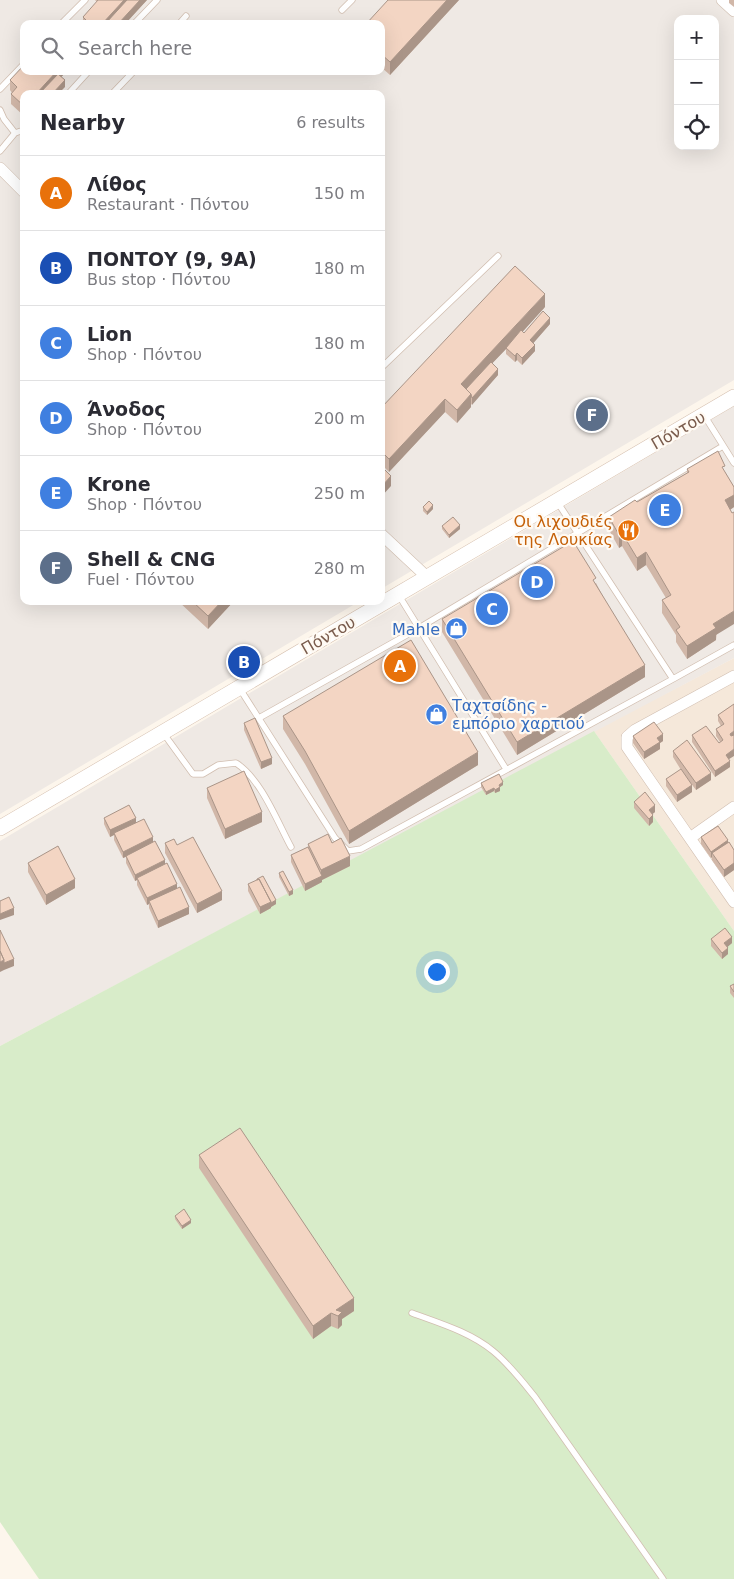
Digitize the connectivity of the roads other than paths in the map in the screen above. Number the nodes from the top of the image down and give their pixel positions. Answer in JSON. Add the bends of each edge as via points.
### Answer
{"nodes":[{"id":1,"x":85,"y":0,"type":"edge"},
{"id":2,"x":156,"y":0,"type":"edge"},
{"id":3,"x":352,"y":0,"type":"edge"},
{"id":4,"x":722,"y":0,"type":"edge"},
{"id":5,"x":342,"y":10,"type":"dead end"},
{"id":6,"x":734,"y":10,"type":"edge"},
{"id":7,"x":186,"y":16,"type":"dead end"},
{"id":8,"x":66,"y":20,"type":"edge"},
{"id":9,"x":138,"y":20,"type":"edge"},
{"id":10,"x":182,"y":20,"type":"edge"},
{"id":11,"x":20,"y":68,"type":"edge"},
{"id":12,"x":85,"y":75,"type":"edge"},
{"id":13,"x":130,"y":75,"type":"edge"},
{"id":14,"x":0,"y":89,"type":"edge"},
{"id":15,"x":72,"y":90,"type":"edge"},
{"id":16,"x":116,"y":90,"type":"edge"},
{"id":17,"x":0,"y":110,"type":"edge"},
{"id":18,"x":20,"y":131,"type":"edge"},
{"id":19,"x":15,"y":133,"type":"junction"},
{"id":20,"x":0,"y":151,"type":"edge"},
{"id":21,"x":0,"y":168,"type":"edge"},
{"id":22,"x":20,"y":185,"type":"edge"},
{"id":23,"x":498,"y":256,"type":"dead end"},
{"id":24,"x":385,"y":364,"type":"edge"},
{"id":25,"x":734,"y":397,"type":"edge"},
{"id":26,"x":704,"y":414,"type":"junction"},
{"id":27,"x":723,"y":446,"type":"junction"},
{"id":28,"x":734,"y":463,"type":"edge"},
{"id":29,"x":556,"y":501,"type":"junction"},
{"id":30,"x":577,"y":533,"type":"junction"},
{"id":31,"x":385,"y":538,"type":"edge"},
{"id":32,"x":427,"y":577,"type":"junction"},
{"id":33,"x":398,"y":594,"type":"junction"},
{"id":34,"x":385,"y":602,"type":"edge"},
{"id":35,"x":379,"y":605,"type":"edge"},
{"id":36,"x":419,"y":628,"type":"junction"},
{"id":37,"x":734,"y":645,"type":"edge"},
{"id":38,"x":734,"y":676,"type":"edge"},
{"id":39,"x":673,"y":679,"type":"junction"},
{"id":40,"x":239,"y":687,"type":"junction"},
{"id":41,"x":259,"y":718,"type":"junction"},
{"id":42,"x":162,"y":732,"type":"junction"},
{"id":43,"x":506,"y":770,"type":"junction"},
{"id":44,"x":734,"y":807,"type":"edge"},
{"id":45,"x":0,"y":828,"type":"edge"},
{"id":46,"x":690,"y":838,"type":"junction"},
{"id":47,"x":291,"y":847,"type":"dead end"},
{"id":48,"x":734,"y":902,"type":"edge"},
{"id":49,"x":412,"y":1313,"type":"dead end"},
{"id":50,"x":663,"y":1579,"type":"edge"}],
"edges":[{"from":1,"to":8,"type":"lane"},
{"from":2,"to":9,"type":"lane"},
{"from":3,"to":5,"type":"lane"},
{"from":4,"to":6,"type":"street"},
{"from":7,"to":10,"type":"lane"},
{"from":11,"to":14,"type":"lane"},
{"from":12,"to":15,"type":"lane"},
{"from":13,"to":16,"type":"lane"},
{"from":17,"to":19,"type":"lane"},
{"from":18,"to":19,"type":"lane"},
{"from":19,"to":20,"type":"lane"},
{"from":21,"to":22,"type":"street"},
{"from":23,"to":24,"type":"lane"},
{"from":25,"to":26,"type":"street","name":"Πόντου"},
{"from":26,"to":27,"type":"lane"},
{"from":26,"to":29,"type":"street","name":"Πόντου"},
{"from":27,"to":28,"type":"lane"},
{"from":27,"to":30,"type":"lane"},
{"from":29,"to":30,"type":"lane"},
{"from":29,"to":32,"type":"street","name":"Πόντου"},
{"from":30,"to":36,"type":"lane"},
{"from":30,"to":39,"type":"lane"},
{"from":31,"to":32,"type":"street"},
{"from":32,"to":33,"type":"street","name":"Πόντου"},
{"from":33,"to":34,"type":"street","name":"Πόντου"},
{"from":33,"to":36,"type":"lane"},
{"from":35,"to":40,"type":"street","name":"Πόντου"},
{"from":36,"to":41,"type":"lane"},
{"from":36,"to":43,"type":"lane"},
{"from":37,"to":39,"type":"lane"},
{"from":38,"to":46,"type":"street","via":[[634,730],[627,737],[627,747]]},
{"from":39,"to":43,"type":"lane"},
{"from":40,"to":41,"type":"lane"},
{"from":40,"to":42,"type":"street","name":"Πόντου"},
{"from":41,"to":43,"type":"lane","via":[[335,838],[348,851],[361,849]]},
{"from":42,"to":45,"type":"street","name":"Πόντου"},
{"from":42,"to":47,"type":"lane","via":[[193,774],[203,774],[218,765],[236,762],[243,767],[256,781]]},
{"from":44,"to":46,"type":"street"},
{"from":46,"to":48,"type":"street"},
{"from":49,"to":50,"type":"lane","via":[[476,1340],[493,1350],[514,1372]]}]}
